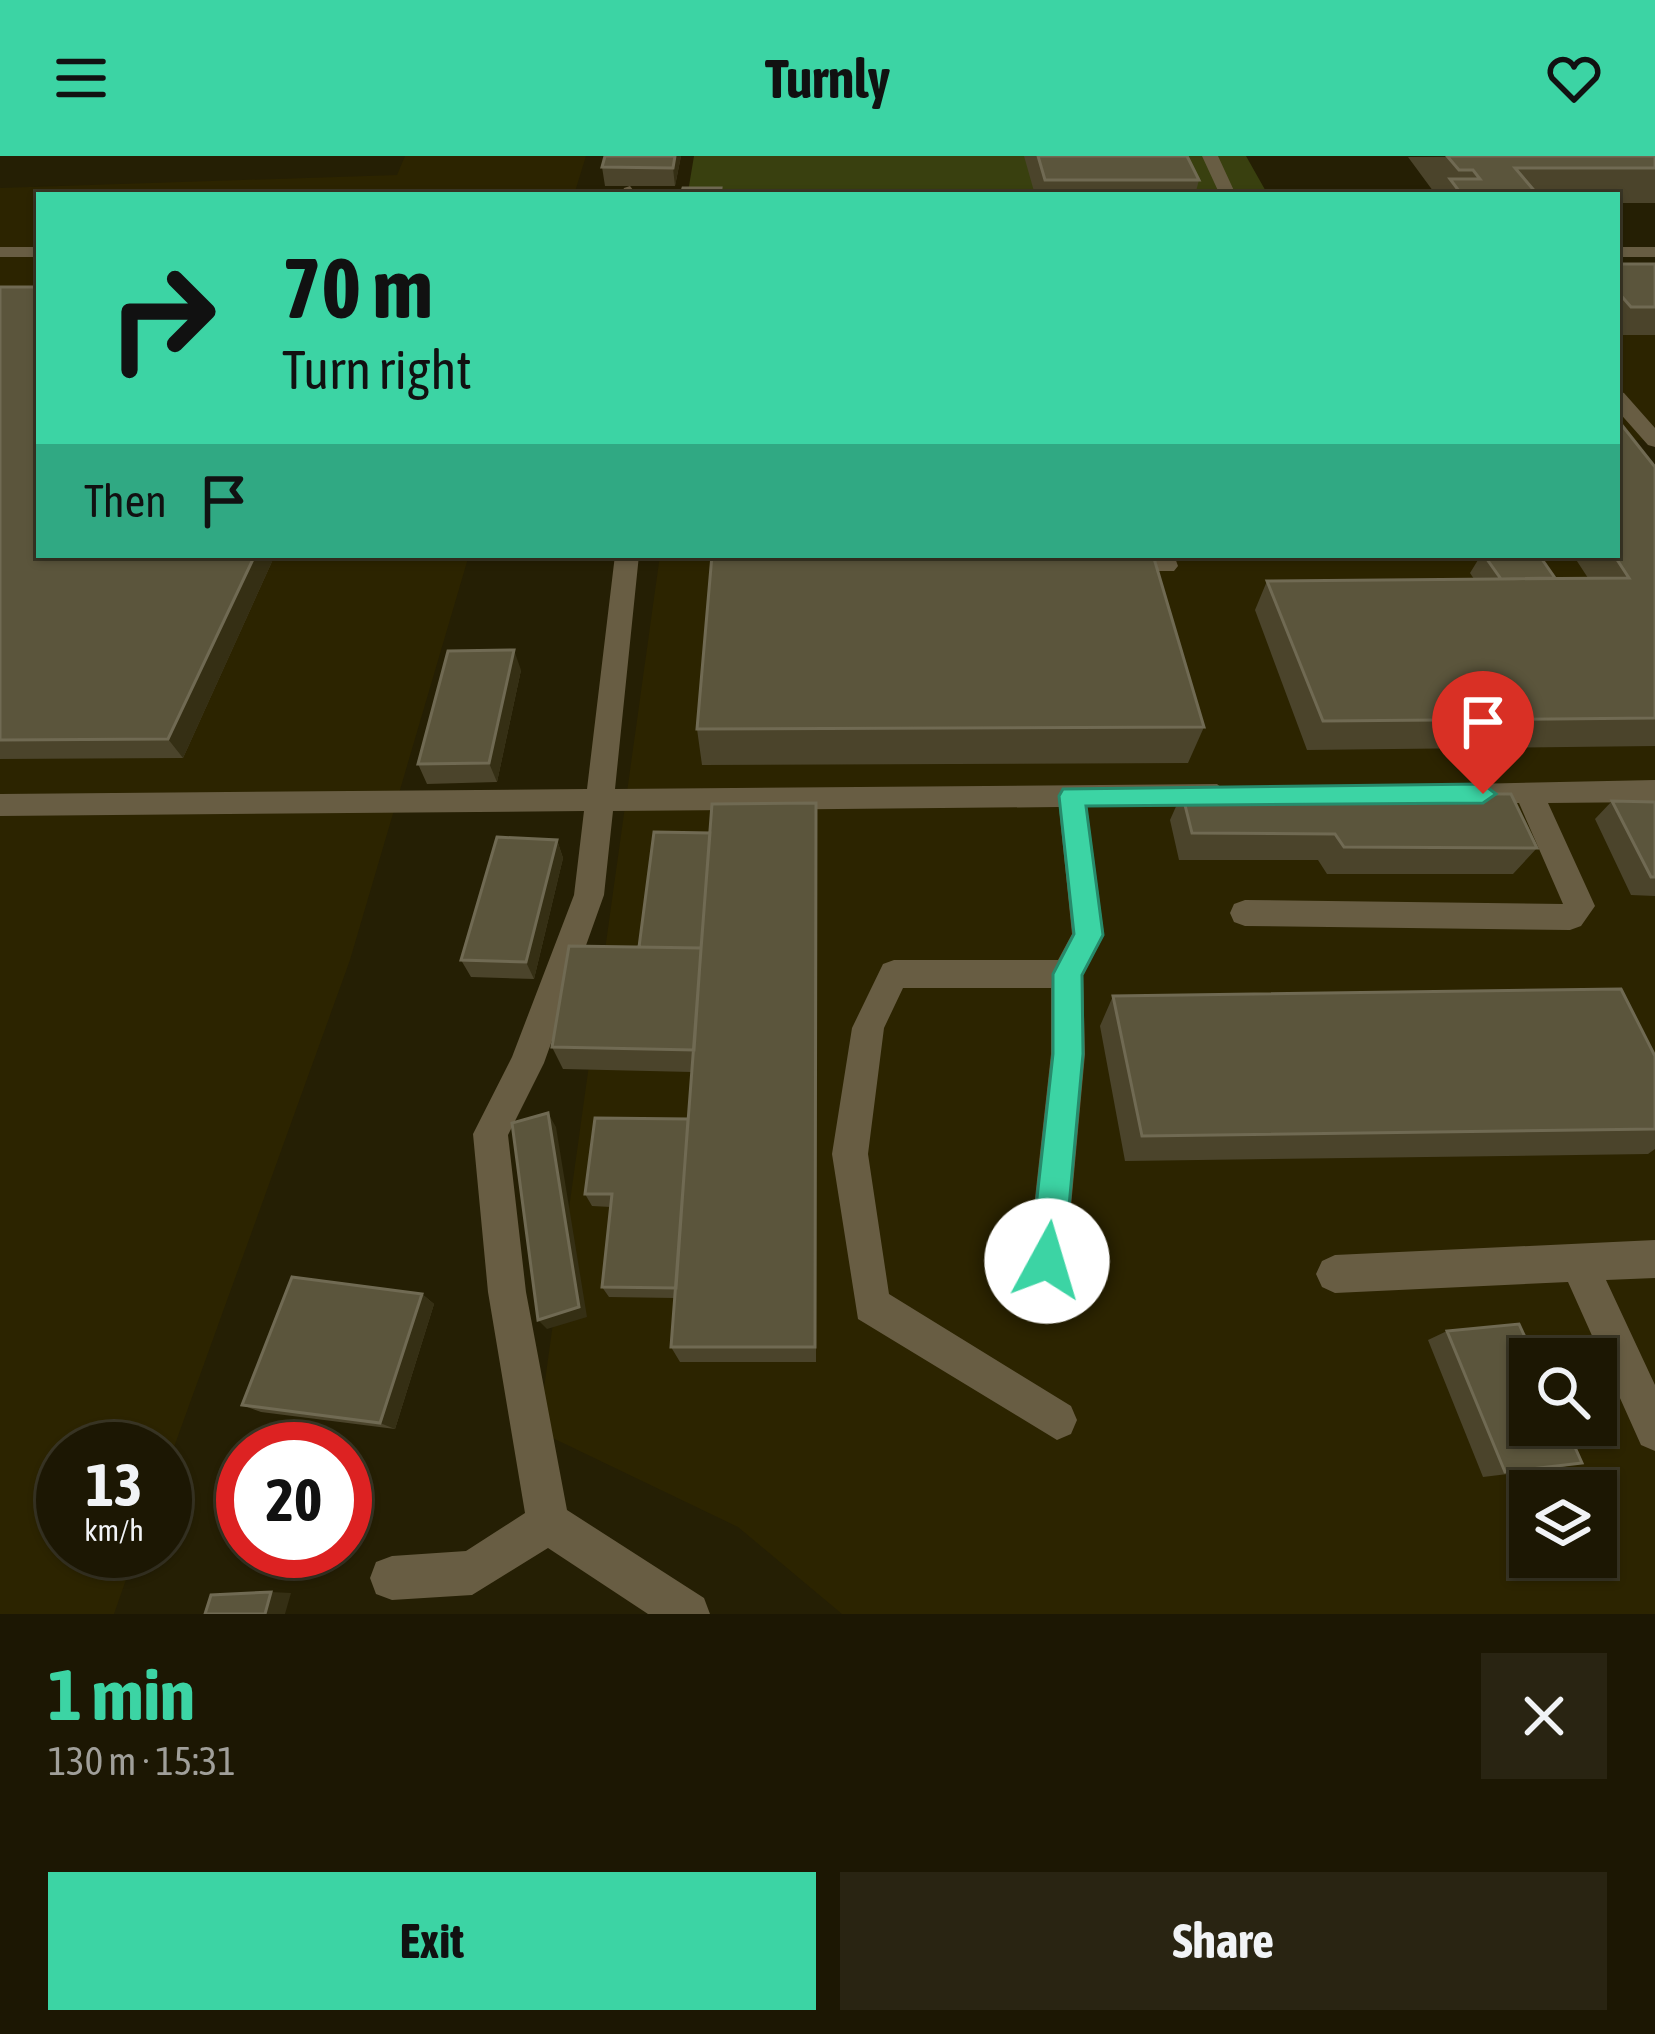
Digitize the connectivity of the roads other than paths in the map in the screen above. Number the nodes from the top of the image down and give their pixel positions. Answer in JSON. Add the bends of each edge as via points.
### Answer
{"nodes":[{"id":1,"x":1210,"y":156,"type":"edge"},
{"id":2,"x":1227,"y":192,"type":"edge"},
{"id":3,"x":0,"y":252,"type":"edge"},
{"id":4,"x":36,"y":252,"type":"edge"},
{"id":5,"x":1620,"y":252,"type":"edge"},
{"id":6,"x":1655,"y":252,"type":"edge"},
{"id":7,"x":1620,"y":399,"type":"edge"},
{"id":8,"x":1647,"y":420,"type":"edge"},
{"id":9,"x":1655,"y":441,"type":"edge"},
{"id":10,"x":627,"y":558,"type":"edge"},
{"id":11,"x":1655,"y":791,"type":"edge"},
{"id":12,"x":1528,"y":793,"type":"junction"},
{"id":13,"x":1369,"y":794,"type":"edge"},
{"id":14,"x":1254,"y":795,"type":"edge"},
{"id":15,"x":1072,"y":796,"type":"junction"},
{"id":16,"x":602,"y":799,"type":"junction"},
{"id":17,"x":0,"y":806,"type":"edge"},
{"id":18,"x":1244,"y":913,"type":"dead end"},
{"id":19,"x":1067,"y":974,"type":"junction"},
{"id":20,"x":1655,"y":1259,"type":"edge"},
{"id":21,"x":1047,"y":1261,"type":"dead end"},
{"id":22,"x":1579,"y":1262,"type":"junction"},
{"id":23,"x":1335,"y":1274,"type":"dead end"},
{"id":24,"x":1058,"y":1420,"type":"dead end"},
{"id":25,"x":1655,"y":1431,"type":"edge"},
{"id":26,"x":548,"y":1523,"type":"junction"},
{"id":27,"x":392,"y":1578,"type":"dead end"},
{"id":28,"x":688,"y":1614,"type":"edge"}],
"edges":[{"from":1,"to":2,"type":"street"},
{"from":3,"to":4,"type":"street"},
{"from":5,"to":6,"type":"street"},
{"from":7,"to":8,"type":"street"},
{"from":8,"to":9,"type":"street"},
{"from":10,"to":16,"type":"street"},
{"from":11,"to":12,"type":"street"},
{"from":12,"to":13,"type":"street"},
{"from":12,"to":18,"type":"street","via":[[1580,905],[1570,917]]},
{"from":14,"to":15,"type":"street"},
{"from":15,"to":16,"type":"street"},
{"from":15,"to":19,"type":"street","via":[[1088,935]]},
{"from":16,"to":17,"type":"street"},
{"from":16,"to":26,"type":"street","via":[[589,895],[527,1063],[490,1134],[507,1292]]},
{"from":19,"to":21,"type":"street","via":[[1068,1054]]},
{"from":19,"to":24,"type":"street","via":[[894,974],[868,1028],[850,1154],[872,1305]]},
{"from":20,"to":22,"type":"street"},
{"from":22,"to":23,"type":"street"},
{"from":22,"to":25,"type":"street"},
{"from":26,"to":27,"type":"street","via":[[472,1573]]},
{"from":26,"to":28,"type":"street"}]}
